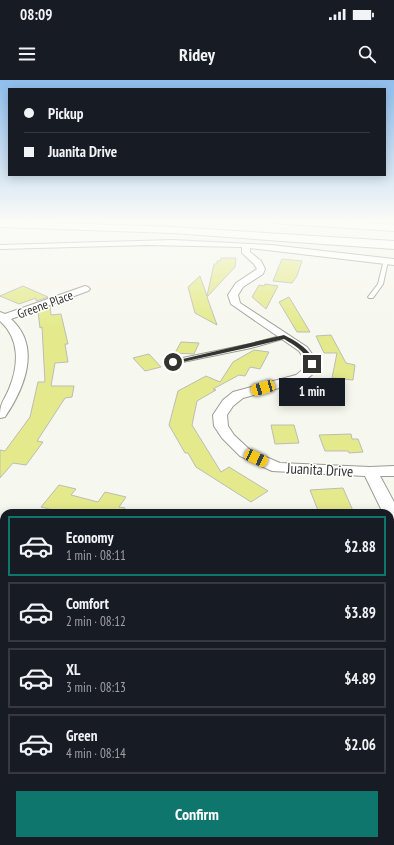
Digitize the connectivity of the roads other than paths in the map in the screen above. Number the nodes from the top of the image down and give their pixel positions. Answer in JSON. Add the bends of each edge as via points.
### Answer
{"nodes":[{"id":1,"x":249,"y":256,"type":"edge"},
{"id":2,"x":340,"y":256,"type":"edge"},
{"id":3,"x":390,"y":262,"type":"edge"},
{"id":4,"x":85,"y":289,"type":"dead end"},
{"id":5,"x":371,"y":297,"type":"dead end"},
{"id":6,"x":2,"y":316,"type":"edge"},
{"id":7,"x":284,"y":337,"type":"junction"},
{"id":8,"x":173,"y":362,"type":"dead end"},
{"id":9,"x":0,"y":414,"type":"edge"},
{"id":10,"x":394,"y":471,"type":"edge"},
{"id":11,"x":370,"y":472,"type":"junction"},
{"id":12,"x":389,"y":509,"type":"edge"}],
"edges":[{"from":1,"to":7,"type":"street","name":"Juanita Drive","via":[[261,267],[260,272],[239,285],[234,299],[241,308]]},
{"from":2,"to":3,"type":"street"},
{"from":3,"to":5,"type":"lane"},
{"from":4,"to":6,"type":"street","name":"Greene Place"},
{"from":6,"to":9,"type":"street","via":[[19,338],[22,370]]},
{"from":7,"to":8,"type":"lane"},
{"from":7,"to":11,"type":"street","name":"Juanita Drive","via":[[309,356],[311,369],[300,378],[238,395],[228,403],[220,416],[221,426],[245,453],[277,468]]},
{"from":10,"to":11,"type":"street"},
{"from":11,"to":12,"type":"street","name":"Juanita Drive"}]}
